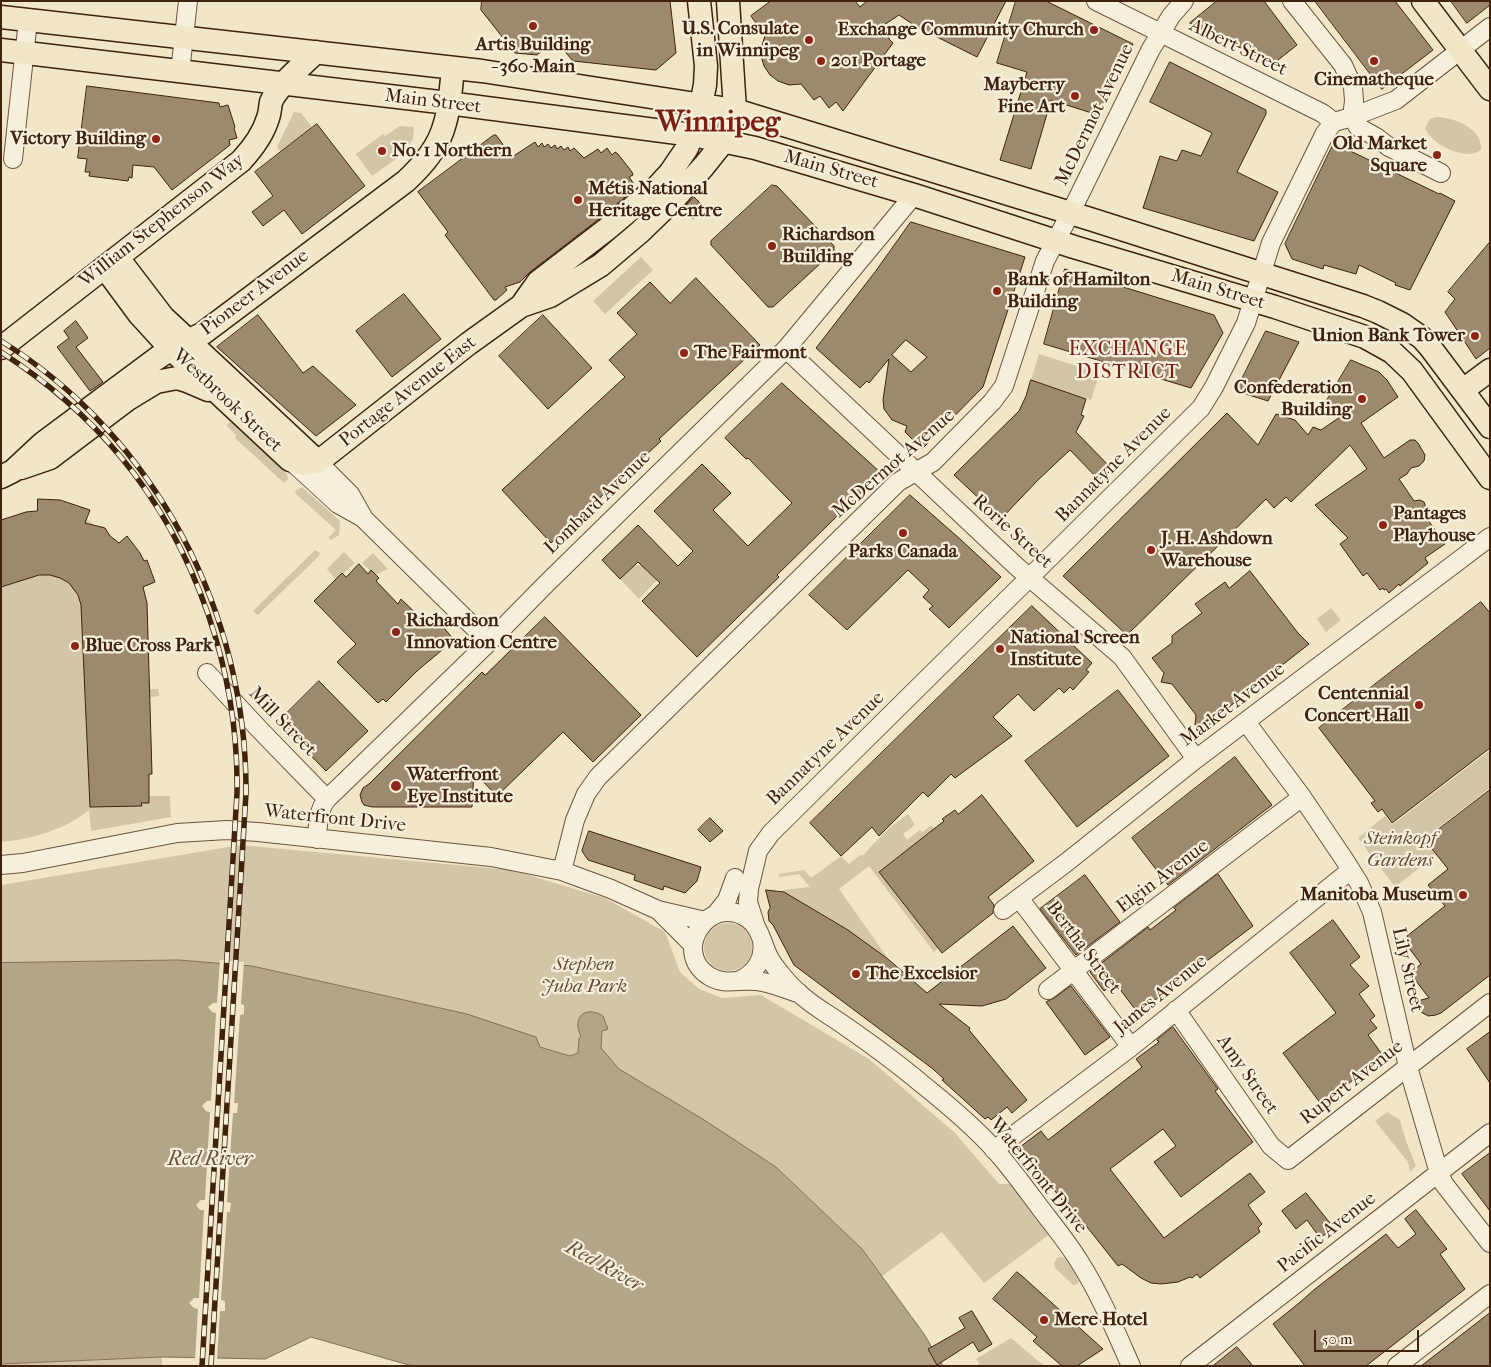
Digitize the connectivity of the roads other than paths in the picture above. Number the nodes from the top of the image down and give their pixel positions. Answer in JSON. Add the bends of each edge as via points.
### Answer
{"nodes":[{"id":1,"x":188,"y":1,"type":"edge"},
{"id":2,"x":699,"y":1,"type":"edge"},
{"id":3,"x":728,"y":1,"type":"edge"},
{"id":4,"x":1096,"y":1,"type":"edge"},
{"id":5,"x":1184,"y":1,"type":"edge"},
{"id":6,"x":1292,"y":1,"type":"edge"},
{"id":7,"x":1423,"y":1,"type":"edge"},
{"id":8,"x":1,"y":17,"type":"edge"},
{"id":9,"x":28,"y":20,"type":"junction"},
{"id":10,"x":1490,"y":27,"type":"edge"},
{"id":11,"x":1160,"y":33,"type":"junction"},
{"id":12,"x":183,"y":38,"type":"junction"},
{"id":13,"x":1,"y":50,"type":"edge"},
{"id":14,"x":1460,"y":50,"type":"junction"},
{"id":15,"x":316,"y":52,"type":"junction"},
{"id":16,"x":24,"y":53,"type":"junction"},
{"id":17,"x":453,"y":68,"type":"junction"},
{"id":18,"x":180,"y":72,"type":"junction"},
{"id":19,"x":284,"y":84,"type":"junction"},
{"id":20,"x":1490,"y":88,"type":"edge"},
{"id":21,"x":448,"y":104,"type":"junction"},
{"id":22,"x":702,"y":104,"type":"junction"},
{"id":23,"x":735,"y":110,"type":"junction"},
{"id":24,"x":1352,"y":117,"type":"junction"},
{"id":25,"x":1334,"y":122,"type":"junction"},
{"id":26,"x":693,"y":135,"type":"junction"},
{"id":27,"x":724,"y":141,"type":"junction"},
{"id":28,"x":13,"y":159,"type":"dead end"},
{"id":29,"x":1441,"y":173,"type":"dead end"},
{"id":30,"x":914,"y":194,"type":"junction"},
{"id":31,"x":1070,"y":214,"type":"junction"},
{"id":32,"x":1056,"y":240,"type":"junction"},
{"id":33,"x":111,"y":263,"type":"junction"},
{"id":34,"x":1262,"y":273,"type":"junction"},
{"id":35,"x":1253,"y":301,"type":"junction"},
{"id":36,"x":522,"y":306,"type":"junction"},
{"id":37,"x":179,"y":345,"type":"junction"},
{"id":38,"x":1,"y":348,"type":"edge"},
{"id":39,"x":786,"y":349,"type":"junction"},
{"id":40,"x":1490,"y":370,"type":"edge"},
{"id":41,"x":1463,"y":390,"type":"junction"},
{"id":42,"x":224,"y":398,"type":"junction"},
{"id":43,"x":1490,"y":427,"type":"edge"},
{"id":44,"x":290,"y":460,"type":"junction"},
{"id":45,"x":318,"y":462,"type":"junction"},
{"id":46,"x":916,"y":472,"type":"junction"},
{"id":47,"x":7,"y":474,"type":"edge"},
{"id":48,"x":1490,"y":478,"type":"edge"},
{"id":49,"x":363,"y":518,"type":"junction"},
{"id":50,"x":1490,"y":537,"type":"edge"},
{"id":51,"x":1030,"y":578,"type":"junction"},
{"id":52,"x":488,"y":642,"type":"junction"},
{"id":53,"x":207,"y":673,"type":"dead end"},
{"id":54,"x":1246,"y":722,"type":"junction"},
{"id":55,"x":1196,"y":759,"type":"junction"},
{"id":56,"x":1302,"y":798,"type":"junction"},
{"id":57,"x":327,"y":799,"type":"junction"},
{"id":58,"x":317,"y":839,"type":"junction"},
{"id":59,"x":1,"y":866,"type":"edge"},
{"id":60,"x":1351,"y":870,"type":"junction"},
{"id":61,"x":562,"y":871,"type":"junction"},
{"id":62,"x":735,"y":878,"type":"dead end"},
{"id":63,"x":1019,"y":898,"type":"junction"},
{"id":64,"x":658,"y":910,"type":"junction"},
{"id":65,"x":1003,"y":910,"type":"dead end"},
{"id":66,"x":710,"y":918,"type":"junction"},
{"id":67,"x":759,"y":932,"type":"junction"},
{"id":68,"x":693,"y":945,"type":"junction"},
{"id":69,"x":1074,"y":971,"type":"junction"},
{"id":70,"x":738,"y":980,"type":"junction"},
{"id":71,"x":1048,"y":990,"type":"dead end"},
{"id":72,"x":798,"y":993,"type":"junction"},
{"id":73,"x":1490,"y":1004,"type":"edge"},
{"id":74,"x":1176,"y":1010,"type":"junction"},
{"id":75,"x":1131,"y":1047,"type":"junction"},
{"id":76,"x":1408,"y":1067,"type":"junction"},
{"id":77,"x":1490,"y":1133,"type":"edge"},
{"id":78,"x":994,"y":1150,"type":"junction"},
{"id":79,"x":1288,"y":1160,"type":"joint"},
{"id":80,"x":1439,"y":1173,"type":"junction"},
{"id":81,"x":1490,"y":1243,"type":"edge"},
{"id":82,"x":1490,"y":1294,"type":"edge"},
{"id":83,"x":1131,"y":1366,"type":"edge"},
{"id":84,"x":1190,"y":1366,"type":"edge"},
{"id":85,"x":1397,"y":1366,"type":"edge"}],
"edges":[{"from":1,"to":12,"type":"street"},
{"from":2,"to":22,"type":"main road","name":"Portage Avenue East","via":[[706,66]]},
{"from":3,"to":23,"type":"main road"},
{"from":4,"to":11,"type":"street","name":"Albert Street"},
{"from":5,"to":11,"type":"street","name":"McDermot Avenue"},
{"from":6,"to":24,"type":"street","via":[[1343,65],[1353,87]]},
{"from":7,"to":14,"type":"main road"},
{"from":8,"to":9,"type":"main road","name":"Main Street"},
{"from":9,"to":12,"type":"main road","name":"Main Street"},
{"from":9,"to":16,"type":"street"},
{"from":10,"to":14,"type":"street"},
{"from":11,"to":25,"type":"street","name":"Albert Street","via":[[1322,112]]},
{"from":11,"to":31,"type":"street","name":"McDermot Avenue"},
{"from":12,"to":15,"type":"main road","name":"Main Street"},
{"from":12,"to":18,"type":"street"},
{"from":13,"to":16,"type":"main road","name":"Main Street"},
{"from":14,"to":20,"type":"main road"},
{"from":14,"to":24,"type":"street","via":[[1396,100]]},
{"from":15,"to":17,"type":"main road","name":"Main Street"},
{"from":15,"to":19,"type":"main road","name":"William Stephenson Way"},
{"from":16,"to":18,"type":"main road","name":"Main Street"},
{"from":16,"to":28,"type":"street"},
{"from":17,"to":21,"type":"main road","name":"Pioneer Avenue"},
{"from":17,"to":22,"type":"main road","name":"Main Street"},
{"from":18,"to":19,"type":"main road","name":"Main Street"},
{"from":19,"to":21,"type":"main road","name":"Main Street"},
{"from":19,"to":33,"type":"main road","name":"William Stephenson Way","via":[[271,102],[261,135],[241,161]]},
{"from":21,"to":26,"type":"main road","name":"Main Street"},
{"from":21,"to":37,"type":"main road","name":"Pioneer Avenue","via":[[445,124],[433,150],[406,181],[202,334]]},
{"from":22,"to":23,"type":"main road","name":"Main Street"},
{"from":22,"to":26,"type":"main road","name":"Portage Avenue East"},
{"from":23,"to":27,"type":"main road","name":"Portage Avenue East"},
{"from":23,"to":31,"type":"main road","name":"Main Street"},
{"from":24,"to":25,"type":"street"},
{"from":24,"to":29,"type":"street","via":[[1358,127],[1389,147]]},
{"from":25,"to":34,"type":"street","name":"Bannatyne Avenue","via":[[1323,136],[1292,199]]},
{"from":26,"to":27,"type":"main road","name":"Main Street"},
{"from":26,"to":36,"type":"main road","name":"Portage Avenue East","via":[[681,159],[657,187],[538,282]]},
{"from":27,"to":30,"type":"main road","name":"Main Street"},
{"from":27,"to":36,"type":"main road","name":"Portage Avenue East","via":[[675,198],[607,259],[550,296]]},
{"from":30,"to":32,"type":"main road","name":"Main Street"},
{"from":30,"to":39,"type":"street","name":"Lombard Avenue"},
{"from":31,"to":32,"type":"street","name":"McDermot Avenue"},
{"from":31,"to":34,"type":"main road","name":"Main Street"},
{"from":32,"to":35,"type":"main road","name":"Main Street"},
{"from":32,"to":46,"type":"street","name":"McDermot Avenue","via":[[1045,261],[1004,386],[934,462]]},
{"from":33,"to":37,"type":"main road","name":"Westbrook Street","via":[[163,317]]},
{"from":33,"to":38,"type":"main road","name":"William Stephenson Way"},
{"from":34,"to":35,"type":"street","name":"Bannatyne Avenue"},
{"from":34,"to":41,"type":"main road","name":"Main Street","via":[[1363,306],[1402,324],[1430,347]]},
{"from":35,"to":48,"type":"main road","name":"Main Street","via":[[1345,330],[1392,352],[1412,371]]},
{"from":35,"to":51,"type":"street","name":"Bannatyne Avenue","via":[[1246,323],[1201,408]]},
{"from":36,"to":45,"type":"main road","name":"Portage Avenue East","via":[[468,344]]},
{"from":37,"to":42,"type":"main road","name":"Westbrook Street"},
{"from":37,"to":45,"type":"main road","name":"Westbrook Street","via":[[256,402]]},
{"from":37,"to":47,"type":"main road","name":"Pioneer Avenue","via":[[43,443]]},
{"from":39,"to":46,"type":"street","name":"Rorie Street"},
{"from":39,"to":52,"type":"street","name":"Lombard Avenue"},
{"from":40,"to":41,"type":"main road"},
{"from":41,"to":43,"type":"main road","name":"Main Street"},
{"from":42,"to":44,"type":"main road","name":"Westbrook Street"},
{"from":42,"to":47,"type":"main road","via":[[177,378],[156,382],[50,458]]},
{"from":44,"to":45,"type":"main road","via":[[305,464]]},
{"from":44,"to":49,"type":"street","name":"Westbrook Street","via":[[338,504]]},
{"from":45,"to":49,"type":"street","name":"Westbrook Street","via":[[350,494]]},
{"from":46,"to":51,"type":"street","name":"Rorie Street"},
{"from":46,"to":61,"type":"street","name":"McDermot Avenue","via":[[898,482],[598,777],[586,794],[575,820]]},
{"from":49,"to":52,"type":"street","name":"Westbrook Street"},
{"from":50,"to":54,"type":"street","name":"Market Avenue"},
{"from":51,"to":55,"type":"street","name":"Rorie Street","via":[[1122,657]]},
{"from":51,"to":67,"type":"street","name":"Bannatyne Avenue","via":[[760,846],[748,902]]},
{"from":52,"to":57,"type":"street","name":"Lombard Avenue"},
{"from":53,"to":57,"type":"street","name":"Mill Street"},
{"from":54,"to":55,"type":"street","name":"Market Avenue"},
{"from":54,"to":56,"type":"street","name":"Lily Street"},
{"from":55,"to":63,"type":"street","name":"Market Avenue"},
{"from":56,"to":60,"type":"street","name":"Lily Street"},
{"from":56,"to":69,"type":"street","name":"Elgin Avenue"},
{"from":57,"to":58,"type":"street","name":"Lombard Avenue","via":[[321,807]]},
{"from":58,"to":59,"type":"street","name":"Waterfront Drive","via":[[202,830]]},
{"from":58,"to":61,"type":"street","name":"Waterfront Drive","via":[[491,857]]},
{"from":60,"to":74,"type":"street","name":"James Avenue"},
{"from":60,"to":76,"type":"street","name":"Lily Street","via":[[1372,912]]},
{"from":61,"to":64,"type":"street","name":"Waterfront Drive"},
{"from":62,"to":66,"type":"street","via":[[727,900]]},
{"from":63,"to":65,"type":"street","name":"Market Avenue"},
{"from":63,"to":69,"type":"street","name":"Bertha Street"},
{"from":64,"to":66,"type":"street","name":"Waterfront Drive"},
{"from":64,"to":68,"type":"street","name":"Waterfront Drive"},
{"from":66,"to":67,"type":"street","name":"Waterfront Drive","via":[[730,912],[739,914],[748,918]]},
{"from":66,"to":68,"type":"street","via":[[697,931]]},
{"from":67,"to":70,"type":"street","via":[[760,962],[750,974]]},
{"from":67,"to":72,"type":"street","name":"Waterfront Drive","via":[[771,960]]},
{"from":68,"to":70,"type":"street","name":"Waterfront Drive","via":[[695,960],[706,974],[720,981]]},
{"from":69,"to":71,"type":"street","name":"Elgin Avenue"},
{"from":69,"to":75,"type":"street","name":"Bertha Street"},
{"from":70,"to":72,"type":"street","name":"Waterfront Drive","via":[[757,981]]},
{"from":72,"to":78,"type":"street","name":"Waterfront Drive","via":[[918,1080]]},
{"from":73,"to":76,"type":"street","name":"Rupert Avenue"},
{"from":74,"to":75,"type":"street","name":"James Avenue"},
{"from":74,"to":79,"type":"street","name":"Amy Street","via":[[1271,1146]]},
{"from":75,"to":78,"type":"street","name":"James Avenue"},
{"from":76,"to":79,"type":"street","name":"Rupert Avenue"},
{"from":76,"to":80,"type":"street","name":"Lily Street"},
{"from":77,"to":80,"type":"street","name":"Pacific Avenue"},
{"from":78,"to":83,"type":"street","name":"Waterfront Drive","via":[[1078,1260],[1102,1302]]},
{"from":80,"to":81,"type":"street","name":"Lily Street"},
{"from":80,"to":84,"type":"street","name":"Pacific Avenue"},
{"from":82,"to":85,"type":"street"}]}
